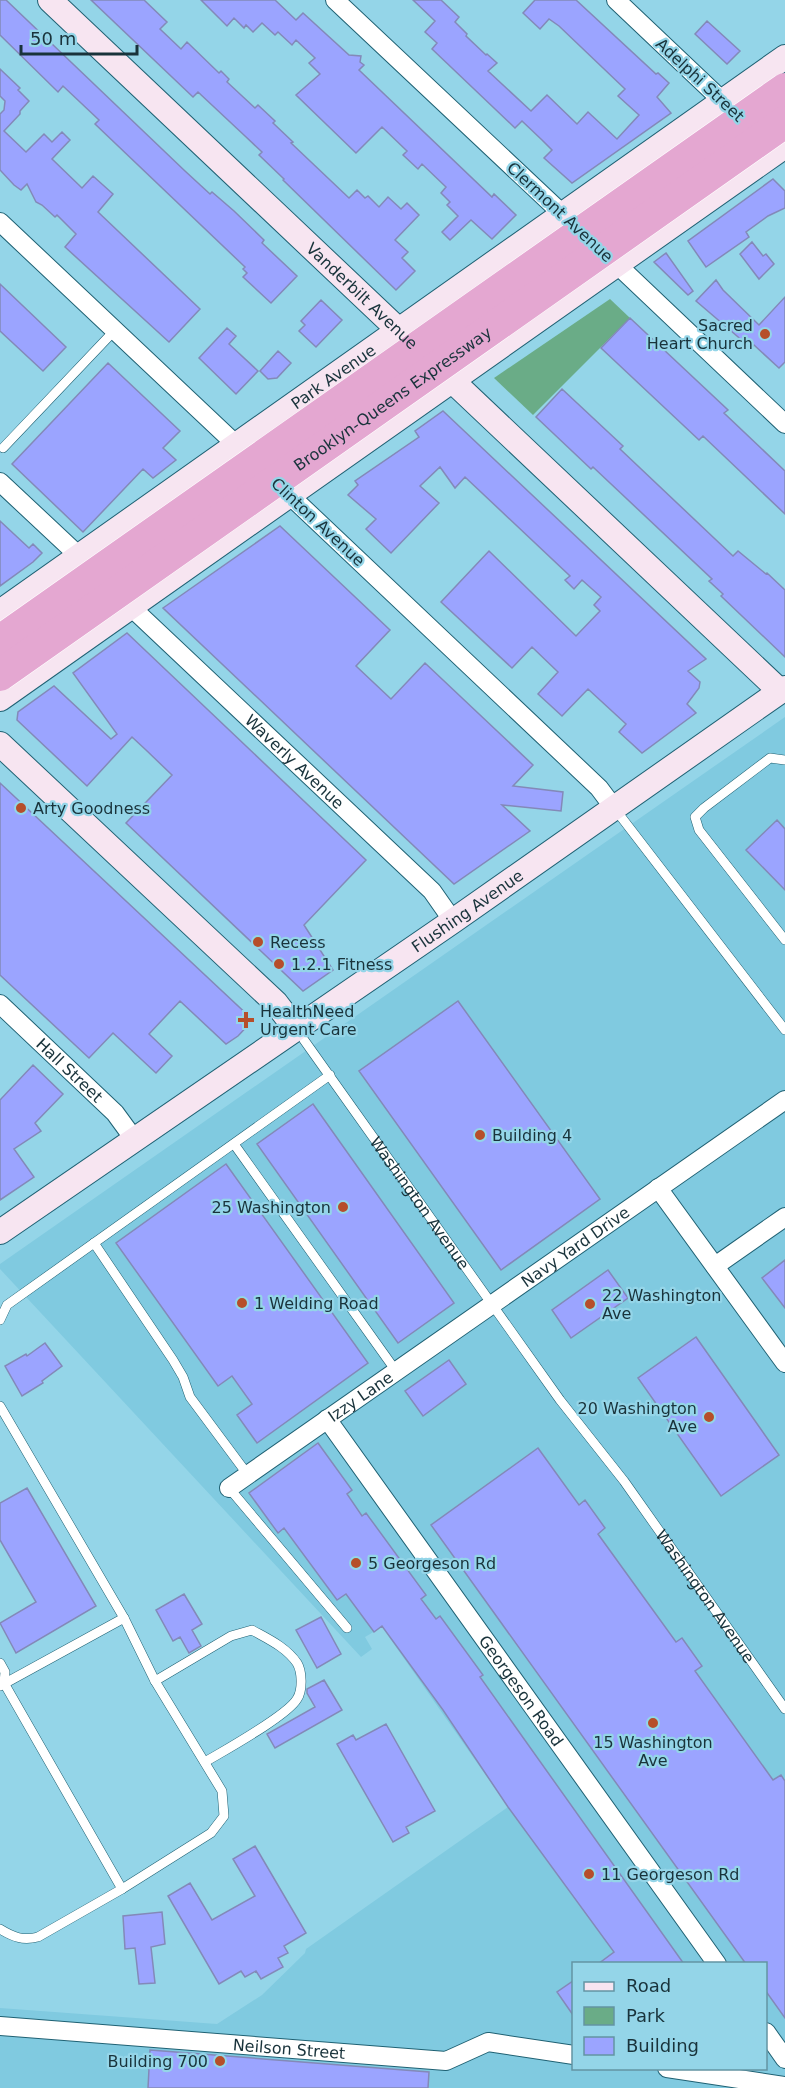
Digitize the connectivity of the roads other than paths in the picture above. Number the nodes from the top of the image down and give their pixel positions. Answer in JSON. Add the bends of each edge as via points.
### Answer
{"nodes":[{"id":1,"x":50,"y":0,"type":"edge"},
{"id":2,"x":336,"y":0,"type":"edge"},
{"id":3,"x":616,"y":0,"type":"edge"},
{"id":4,"x":785,"y":57,"type":"edge"},
{"id":5,"x":785,"y":89,"type":"edge"},
{"id":6,"x":723,"y":101,"type":"junction"},
{"id":7,"x":785,"y":122,"type":"edge"},
{"id":8,"x":782,"y":152,"type":"edge"},
{"id":9,"x":562,"y":214,"type":"junction"},
{"id":10,"x":0,"y":222,"type":"edge"},
{"id":11,"x":616,"y":264,"type":"junction"},
{"id":12,"x":399,"y":329,"type":"junction"},
{"id":13,"x":115,"y":330,"type":"junction"},
{"id":14,"x":452,"y":380,"type":"junction"},
{"id":15,"x":785,"y":424,"type":"edge"},
{"id":16,"x":237,"y":445,"type":"junction"},
{"id":17,"x":3,"y":448,"type":"dead end"},
{"id":18,"x":0,"y":482,"type":"edge"},
{"id":19,"x":289,"y":495,"type":"junction"},
{"id":20,"x":79,"y":556,"type":"junction"},
{"id":21,"x":130,"y":607,"type":"junction"},
{"id":22,"x":0,"y":612,"type":"edge"},
{"id":23,"x":0,"y":641,"type":"edge"},
{"id":24,"x":0,"y":675,"type":"edge"},
{"id":25,"x":782,"y":690,"type":"edge"},
{"id":26,"x":0,"y":699,"type":"edge"},
{"id":27,"x":0,"y":744,"type":"edge"},
{"id":28,"x":785,"y":760,"type":"edge"},
{"id":29,"x":614,"y":808,"type":"junction"},
{"id":30,"x":453,"y":921,"type":"junction"},
{"id":31,"x":785,"y":940,"type":"edge"},
{"id":32,"x":0,"y":1004,"type":"edge"},
{"id":33,"x":785,"y":1030,"type":"edge"},
{"id":34,"x":299,"y":1034,"type":"junction"},
{"id":35,"x":330,"y":1075,"type":"junction"},
{"id":36,"x":785,"y":1100,"type":"edge"},
{"id":37,"x":134,"y":1139,"type":"junction"},
{"id":38,"x":234,"y":1144,"type":"junction"},
{"id":39,"x":658,"y":1188,"type":"junction"},
{"id":40,"x":785,"y":1217,"type":"edge"},
{"id":41,"x":0,"y":1232,"type":"edge"},
{"id":42,"x":94,"y":1243,"type":"junction"},
{"id":43,"x":715,"y":1266,"type":"junction"},
{"id":44,"x":491,"y":1305,"type":"junction"},
{"id":45,"x":0,"y":1320,"type":"edge"},
{"id":46,"x":785,"y":1363,"type":"edge"},
{"id":47,"x":396,"y":1371,"type":"junction"},
{"id":48,"x":0,"y":1406,"type":"edge"},
{"id":49,"x":327,"y":1419,"type":"junction"},
{"id":50,"x":248,"y":1475,"type":"junction"},
{"id":51,"x":229,"y":1488,"type":"joint"},
{"id":52,"x":124,"y":1618,"type":"junction"},
{"id":53,"x":348,"y":1628,"type":"dead end"},
{"id":54,"x":0,"y":1663,"type":"edge"},
{"id":55,"x":155,"y":1681,"type":"junction"},
{"id":56,"x":2,"y":1685,"type":"edge"},
{"id":57,"x":785,"y":1709,"type":"edge"},
{"id":58,"x":205,"y":1762,"type":"junction"},
{"id":59,"x":122,"y":1889,"type":"junction"},
{"id":60,"x":0,"y":1929,"type":"edge"},
{"id":61,"x":716,"y":1962,"type":"edge"},
{"id":62,"x":0,"y":2026,"type":"edge"},
{"id":63,"x":767,"y":2035,"type":"edge"},
{"id":64,"x":572,"y":2055,"type":"edge"},
{"id":65,"x":785,"y":2059,"type":"edge"},
{"id":66,"x":680,"y":2070,"type":"edge"},
{"id":67,"x":785,"y":2086,"type":"edge"}],
"edges":[{"from":1,"to":12,"type":"main road","name":"Vanderbilt Avenue"},
{"from":2,"to":9,"type":"street","name":"Clermont Avenue"},
{"from":3,"to":6,"type":"street","name":"Adelphi Street"},
{"from":4,"to":6,"type":"main road","name":"Park Avenue"},
{"from":5,"to":23,"type":"highway","name":"Brooklyn-Queens Expressway","bridge":true},
{"from":6,"to":8,"type":"street","name":"Adelphi Street"},
{"from":6,"to":9,"type":"main road","name":"Park Avenue"},
{"from":7,"to":24,"type":"highway","name":"Brooklyn-Queens Expressway","bridge":true},
{"from":8,"to":11,"type":"main road"},
{"from":9,"to":11,"type":"street","name":"Clermont Avenue"},
{"from":9,"to":12,"type":"main road","name":"Park Avenue"},
{"from":10,"to":13,"type":"street","name":"Clinton Avenue"},
{"from":11,"to":14,"type":"main road"},
{"from":11,"to":15,"type":"street","name":"Clermont Avenue"},
{"from":12,"to":14,"type":"main road","name":"Vanderbilt Avenue"},
{"from":12,"to":16,"type":"main road","name":"Park Avenue"},
{"from":13,"to":16,"type":"street","name":"Clinton Avenue"},
{"from":13,"to":17,"type":"lane"},
{"from":14,"to":19,"type":"main road"},
{"from":14,"to":25,"type":"main road","name":"Vanderbilt Avenue"},
{"from":16,"to":19,"type":"street","name":"Clinton Avenue"},
{"from":16,"to":20,"type":"main road","name":"Park Avenue"},
{"from":18,"to":20,"type":"street"},
{"from":19,"to":21,"type":"main road"},
{"from":19,"to":29,"type":"street","name":"Clinton Avenue","via":[[599,788]]},
{"from":20,"to":22,"type":"main road","name":"Park Avenue"},
{"from":21,"to":26,"type":"main road"},
{"from":21,"to":30,"type":"street","name":"Waverly Avenue","via":[[432,891]]},
{"from":25,"to":29,"type":"main road","name":"Flushing Avenue"},
{"from":27,"to":34,"type":"main road","name":"Washington Avenue","via":[[276,1003]]},
{"from":28,"to":31,"type":"lane","via":[[770,758],[695,817],[699,830]]},
{"from":29,"to":30,"type":"main road","name":"Flushing Avenue"},
{"from":29,"to":33,"type":"lane","name":"Clinton Avenue"},
{"from":30,"to":34,"type":"main road","name":"Flushing Avenue"},
{"from":32,"to":37,"type":"street","name":"Hall Street","via":[[115,1113]]},
{"from":34,"to":35,"type":"lane","name":"Washington Avenue"},
{"from":34,"to":37,"type":"main road","name":"Flushing Avenue"},
{"from":35,"to":38,"type":"lane"},
{"from":35,"to":44,"type":"lane","name":"Washington Avenue"},
{"from":36,"to":39,"type":"street","name":"Navy Yard Drive"},
{"from":37,"to":41,"type":"main road","name":"Flushing Avenue"},
{"from":38,"to":42,"type":"lane"},
{"from":38,"to":47,"type":"lane"},
{"from":39,"to":43,"type":"street"},
{"from":39,"to":44,"type":"street","name":"Navy Yard Drive"},
{"from":40,"to":43,"type":"street"},
{"from":42,"to":45,"type":"lane","via":[[7,1305]]},
{"from":42,"to":50,"type":"lane","via":[[173,1360],[190,1397]]},
{"from":43,"to":46,"type":"street"},
{"from":44,"to":47,"type":"street","name":"Izzy Lane"},
{"from":44,"to":57,"type":"lane","name":"Washington Avenue","via":[[624,1481]]},
{"from":47,"to":49,"type":"street","name":"Izzy Lane"},
{"from":48,"to":52,"type":"lane"},
{"from":49,"to":50,"type":"street","name":"Izzy Lane"},
{"from":49,"to":61,"type":"street","name":"Georgeson Road"},
{"from":50,"to":51,"type":"street","name":"Izzy Lane"},
{"from":51,"to":53,"type":"lane"},
{"from":52,"to":55,"type":"lane"},
{"from":52,"to":56,"type":"lane"},
{"from":54,"to":56,"type":"lane","via":[[5,1672]]},
{"from":55,"to":58,"type":"lane"},
{"from":55,"to":58,"type":"lane","via":[[231,1636],[252,1630],[277,1644],[298,1665],[298,1698],[286,1712]]},
{"from":56,"to":59,"type":"lane"},
{"from":58,"to":59,"type":"lane","via":[[222,1791],[224,1816],[211,1833]]},
{"from":59,"to":60,"type":"lane","via":[[38,1937],[17,1938]]},
{"from":62,"to":64,"type":"street","name":"Neilson Street","via":[[446,2061],[488,2042]]},
{"from":63,"to":65,"type":"street"},
{"from":66,"to":67,"type":"street"}]}
